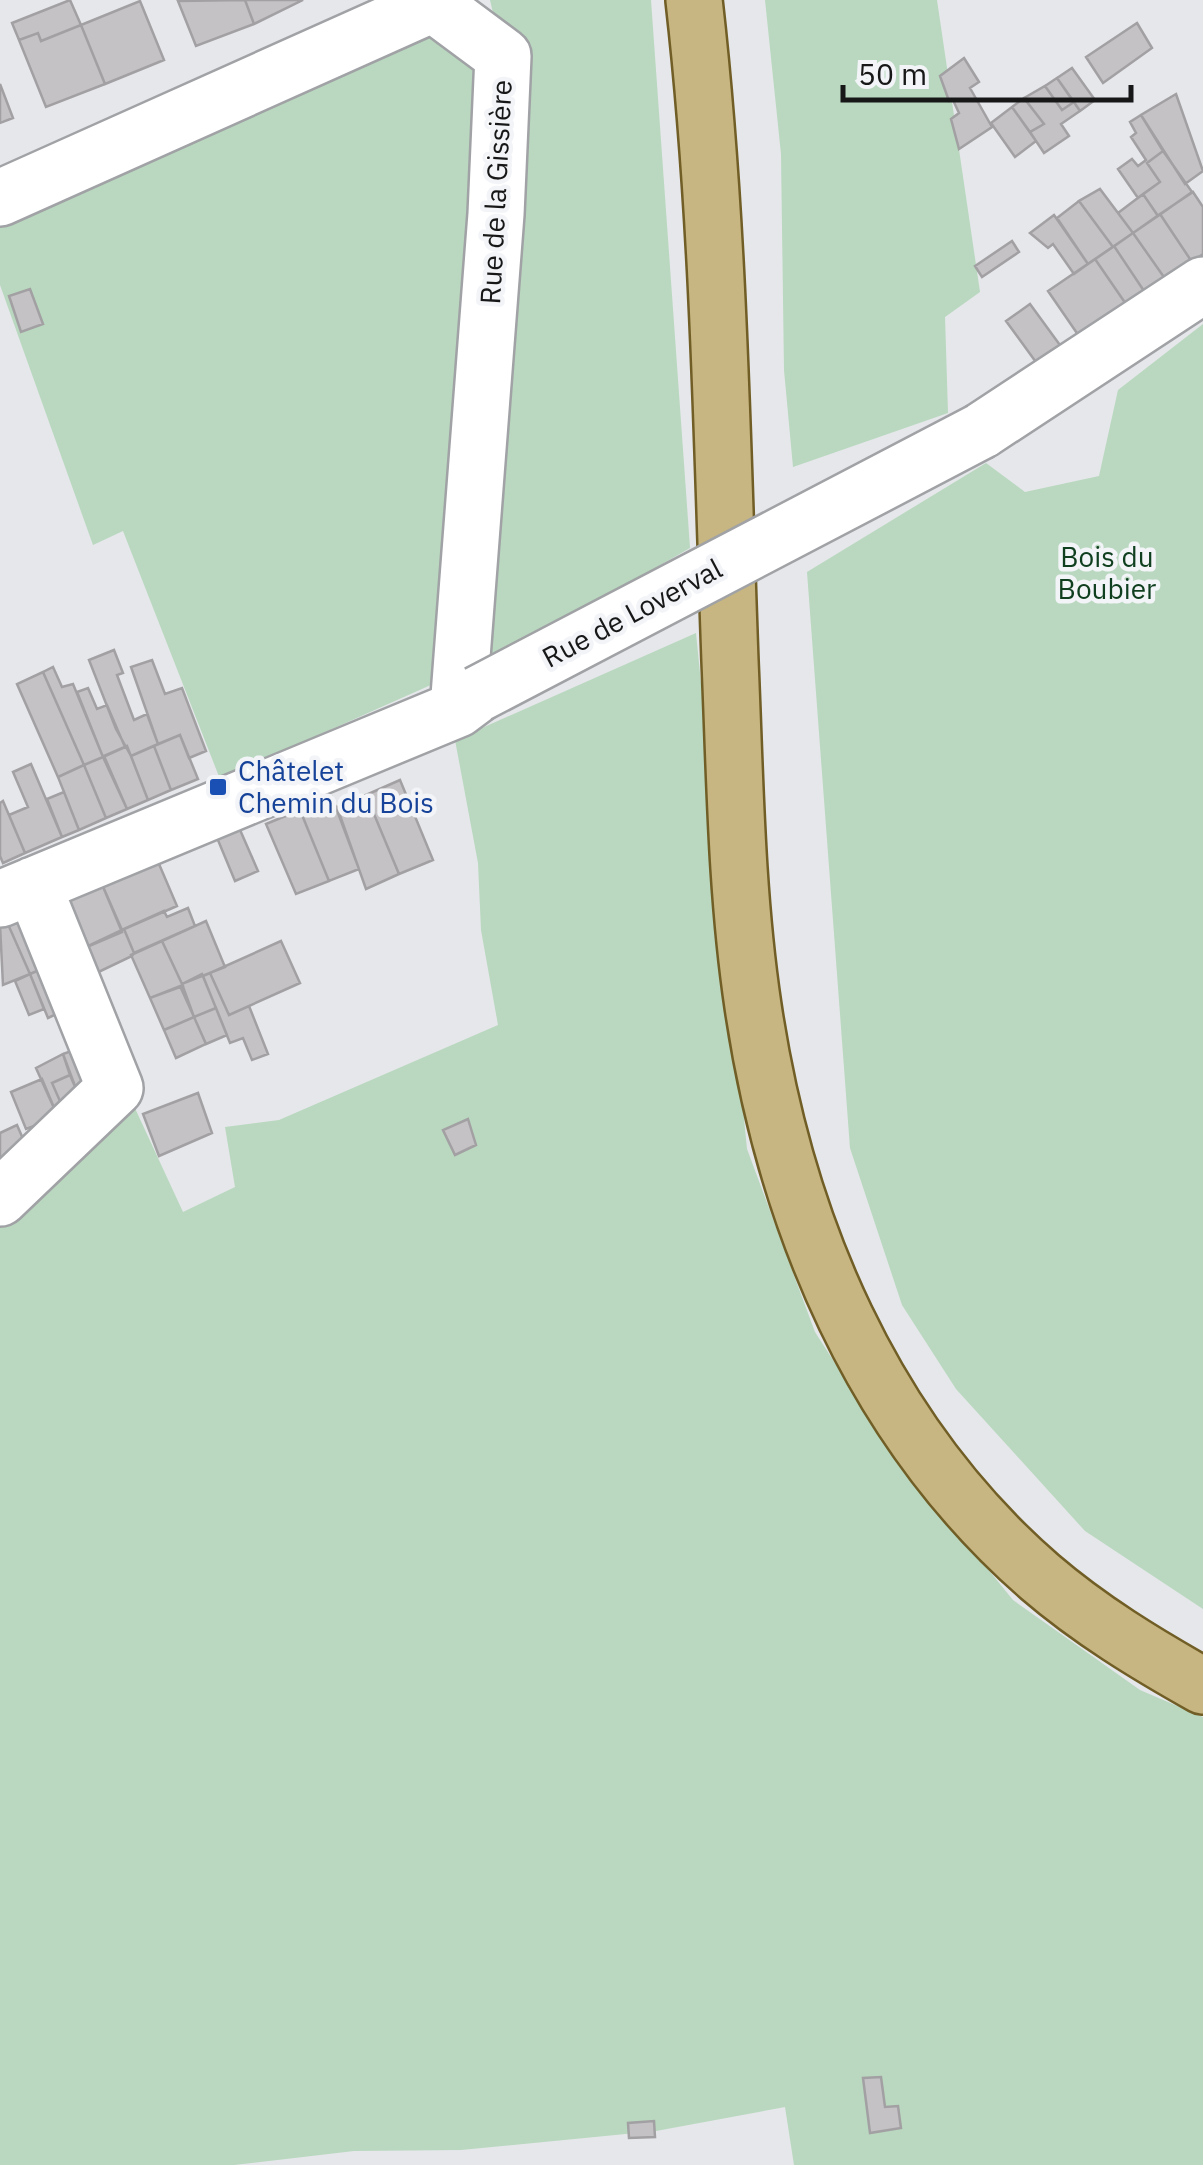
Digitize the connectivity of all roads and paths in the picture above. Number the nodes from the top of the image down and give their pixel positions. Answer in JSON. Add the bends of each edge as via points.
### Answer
{"nodes":[{"id":1,"x":694,"y":0,"type":"edge"},
{"id":2,"x":725,"y":0,"type":"edge"},
{"id":3,"x":0,"y":198,"type":"edge"},
{"id":4,"x":1203,"y":285,"type":"edge"},
{"id":5,"x":468,"y":702,"type":"junction"},
{"id":6,"x":16,"y":892,"type":"edge"},
{"id":7,"x":0,"y":1198,"type":"edge"},
{"id":8,"x":1203,"y":1653,"type":"edge"},
{"id":9,"x":1203,"y":1686,"type":"edge"}],
"edges":[{"from":1,"to":9,"type":"main road","via":[[716,286],[740,883],[753,1005],[782,1152],[848,1328],[936,1464],[1041,1577]]},
{"from":2,"to":8,"type":"main road","via":[[752,401],[769,877],[783,1003],[812,1143],[856,1271],[938,1419],[1066,1560],[1116,1600]]},
{"from":3,"to":5,"type":"street","name":"Rue de la Gissière","via":[[433,4],[503,56]]},
{"from":4,"to":5,"type":"street","name":"Rue de Loverval","bridge":true,"via":[[981,432]]},
{"from":5,"to":6,"type":"street","name":"Rue de Loverval"},
{"from":6,"to":7,"type":"street","name":"Rue de Loverval","via":[[116,1088]]}]}
